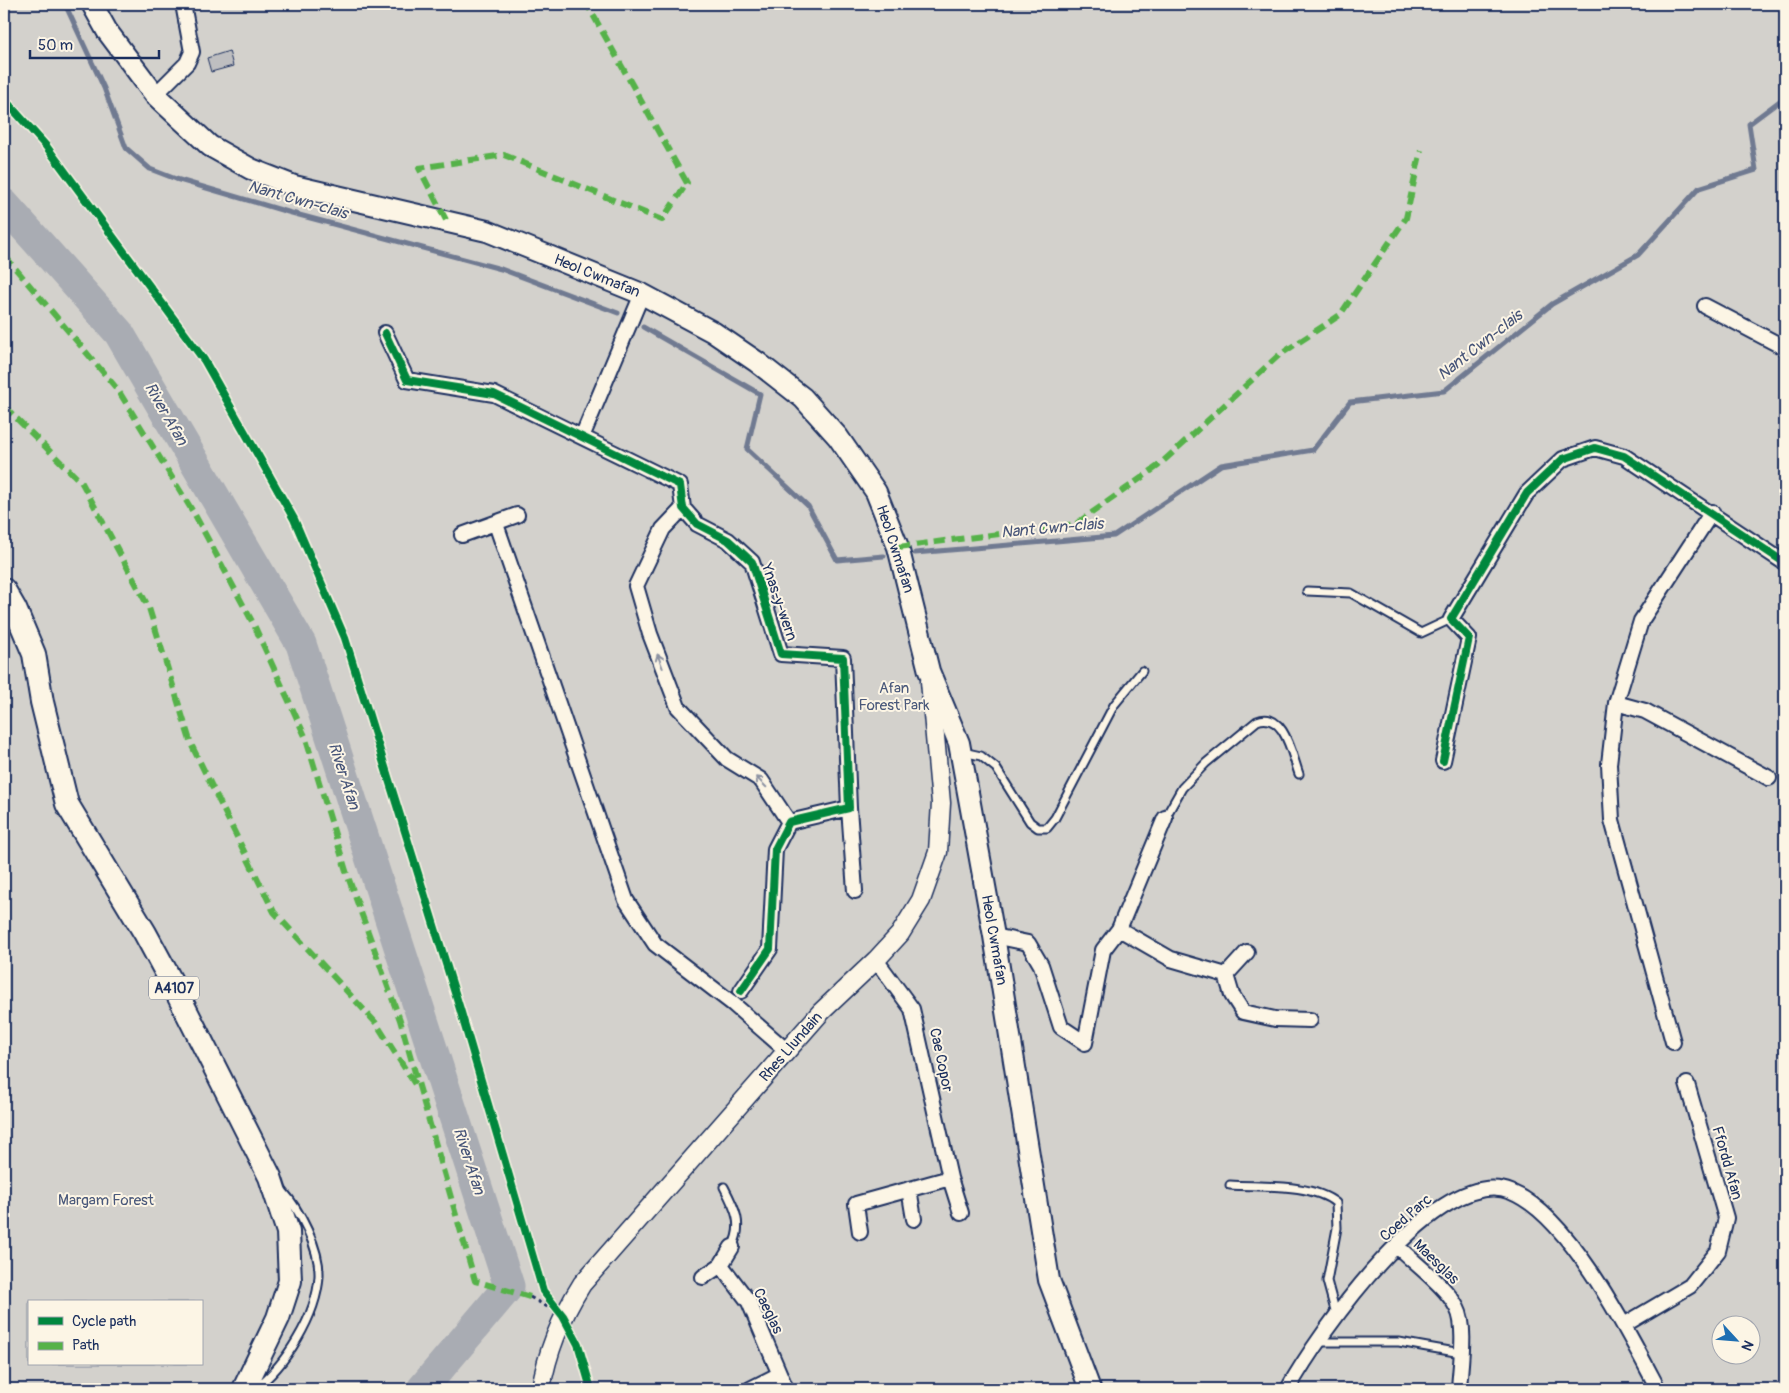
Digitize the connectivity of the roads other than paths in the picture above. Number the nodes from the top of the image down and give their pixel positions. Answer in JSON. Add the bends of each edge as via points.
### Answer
{"nodes":[{"id":1,"x":92,"y":4,"type":"edge"},
{"id":2,"x":183,"y":4,"type":"edge"},
{"id":3,"x":155,"y":96,"type":"junction"},
{"id":4,"x":642,"y":294,"type":"junction"},
{"id":5,"x":1705,"y":306,"type":"dead end"},
{"id":6,"x":385,"y":333,"type":"dead end"},
{"id":7,"x":1785,"y":348,"type":"edge"},
{"id":8,"x":582,"y":437,"type":"junction"},
{"id":9,"x":683,"y":508,"type":"junction"},
{"id":10,"x":1712,"y":512,"type":"junction"},
{"id":11,"x":516,"y":515,"type":"dead end"},
{"id":12,"x":496,"y":524,"type":"junction"},
{"id":13,"x":462,"y":535,"type":"dead end"},
{"id":14,"x":1785,"y":563,"type":"edge"},
{"id":15,"x":4,"y":590,"type":"edge"},
{"id":16,"x":1307,"y":591,"type":"dead end"},
{"id":17,"x":1451,"y":619,"type":"junction"},
{"id":18,"x":930,"y":671,"type":"junction"},
{"id":19,"x":1142,"y":671,"type":"dead end"},
{"id":20,"x":1616,"y":703,"type":"junction"},
{"id":21,"x":960,"y":751,"type":"junction"},
{"id":22,"x":1444,"y":761,"type":"dead end"},
{"id":23,"x":1299,"y":774,"type":"dead end"},
{"id":24,"x":1769,"y":778,"type":"dead end"},
{"id":25,"x":849,"y":808,"type":"junction"},
{"id":26,"x":1165,"y":818,"type":"joint"},
{"id":27,"x":789,"y":822,"type":"junction"},
{"id":28,"x":855,"y":891,"type":"dead end"},
{"id":29,"x":1119,"y":929,"type":"junction"},
{"id":30,"x":994,"y":936,"type":"junction"},
{"id":31,"x":1247,"y":952,"type":"dead end"},
{"id":32,"x":876,"y":960,"type":"junction"},
{"id":33,"x":1226,"y":975,"type":"junction"},
{"id":34,"x":741,"y":991,"type":"dead end"},
{"id":35,"x":1310,"y":1020,"type":"dead end"},
{"id":36,"x":1673,"y":1042,"type":"dead end"},
{"id":37,"x":787,"y":1051,"type":"junction"},
{"id":38,"x":1686,"y":1084,"type":"dead end"},
{"id":39,"x":270,"y":1177,"type":"junction"},
{"id":40,"x":950,"y":1178,"type":"junction"},
{"id":41,"x":1230,"y":1185,"type":"dead end"},
{"id":42,"x":724,"y":1187,"type":"dead end"},
{"id":43,"x":908,"y":1189,"type":"junction"},
{"id":44,"x":962,"y":1213,"type":"dead end"},
{"id":45,"x":914,"y":1219,"type":"dead end"},
{"id":46,"x":860,"y":1232,"type":"dead end"},
{"id":47,"x":1397,"y":1246,"type":"junction"},
{"id":48,"x":732,"y":1247,"type":"joint"},
{"id":49,"x":721,"y":1265,"type":"junction"},
{"id":50,"x":703,"y":1278,"type":"dead end"},
{"id":51,"x":1336,"y":1314,"type":"junction"},
{"id":52,"x":1624,"y":1325,"type":"junction"},
{"id":53,"x":1317,"y":1342,"type":"junction"},
{"id":54,"x":1461,"y":1353,"type":"junction"},
{"id":55,"x":778,"y":1375,"type":"junction"},
{"id":56,"x":244,"y":1389,"type":"edge"},
{"id":57,"x":254,"y":1389,"type":"edge"},
{"id":58,"x":541,"y":1389,"type":"edge"},
{"id":59,"x":750,"y":1389,"type":"edge"},
{"id":60,"x":786,"y":1389,"type":"edge"},
{"id":61,"x":1090,"y":1389,"type":"edge"},
{"id":62,"x":1288,"y":1389,"type":"edge"},
{"id":63,"x":1459,"y":1389,"type":"edge"},
{"id":64,"x":1658,"y":1389,"type":"edge"}],
"edges":[{"from":1,"to":3,"type":"main road","name":"Heol Cwmafan","via":[[107,31]]},
{"from":2,"to":3,"type":"street","via":[[192,52],[187,63]]},
{"from":3,"to":4,"type":"main road","name":"Heol Cwmafan","via":[[210,146],[250,169],[294,186],[487,231]]},
{"from":4,"to":8,"type":"street"},
{"from":4,"to":18,"type":"main road","name":"Heol Cwmafan","via":[[713,332],[757,362],[803,398],[838,437],[876,492],[898,547]]},
{"from":5,"to":7,"type":"street"},
{"from":6,"to":8,"type":"street","via":[[407,380],[494,394]]},
{"from":8,"to":9,"type":"street","via":[[680,485]]},
{"from":9,"to":25,"type":"street","name":"Ynas-y-wern","via":[[697,524],[728,540],[752,562],[782,654],[843,658]]},
{"from":27,"to":9,"type":"street","one_way":true,"via":[[761,780],[727,760],[678,707],[650,634],[636,586],[663,529]]},
{"from":10,"to":14,"type":"street"},
{"from":10,"to":17,"type":"street","via":[[1624,456],[1595,448],[1562,459],[1527,492]]},
{"from":10,"to":20,"type":"street","via":[[1641,621]]},
{"from":11,"to":12,"type":"street"},
{"from":12,"to":13,"type":"street"},
{"from":12,"to":37,"type":"street","via":[[626,900],[655,944],[732,1003]]},
{"from":15,"to":39,"type":"main road","number":"A4107","via":[[34,654],[42,702],[67,804],[158,958]]},
{"from":16,"to":17,"type":"lane","via":[[1351,593],[1421,633]]},
{"from":17,"to":22,"type":"street","via":[[1469,638]]},
{"from":18,"to":21,"type":"main road","name":"Heol Cwmafan"},
{"from":18,"to":32,"type":"street","name":"Rhes Llundain","via":[[941,803],[938,852],[921,900],[900,934]]},
{"from":19,"to":21,"type":"lane","via":[[1114,705],[1048,828],[1038,828],[1030,822],[996,768],[981,756]]},
{"from":20,"to":24,"type":"street","via":[[1645,711]]},
{"from":20,"to":36,"type":"street","via":[[1609,764],[1612,820]]},
{"from":21,"to":30,"type":"main road","name":"Heol Cwmafan"},
{"from":23,"to":26,"type":"lane","via":[[1280,725],[1265,718],[1206,763],[1182,788]]},
{"from":25,"to":27,"type":"street"},
{"from":25,"to":28,"type":"street"},
{"from":26,"to":29,"type":"street"},
{"from":27,"to":34,"type":"street","via":[[775,849],[770,949]]},
{"from":29,"to":30,"type":"street","via":[[1103,950],[1085,1042],[1061,1027],[1040,965],[1028,944]]},
{"from":29,"to":33,"type":"street","via":[[1172,959]]},
{"from":30,"to":61,"type":"main road","name":"Heol Cwmafan","via":[[1050,1280]]},
{"from":31,"to":33,"type":"street"},
{"from":32,"to":37,"type":"street","name":"Rhes Llundain","via":[[821,1012]]},
{"from":32,"to":40,"type":"street","name":"Cae Copor","via":[[912,1010]]},
{"from":33,"to":35,"type":"street","via":[[1232,995],[1243,1012],[1275,1019]]},
{"from":37,"to":58,"type":"street","name":"Rhes Llundain","via":[[582,1284],[564,1316],[545,1365]]},
{"from":38,"to":52,"type":"street","name":"Ffordd Afan","via":[[1726,1218],[1718,1250],[1690,1286]]},
{"from":39,"to":56,"type":"main road","number":"A4107","via":[[288,1232],[290,1281],[278,1318]]},
{"from":39,"to":57,"type":"lane","via":[[294,1204],[311,1236],[319,1276],[308,1320],[286,1356]]},
{"from":40,"to":43,"type":"street"},
{"from":40,"to":44,"type":"street","name":"Cae Copor"},
{"from":41,"to":51,"type":"lane","via":[[1310,1190],[1327,1195],[1336,1203],[1336,1228],[1327,1281]]},
{"from":42,"to":48,"type":"lane","via":[[738,1214],[738,1236]]},
{"from":43,"to":45,"type":"street"},
{"from":43,"to":46,"type":"street","via":[[856,1204]]},
{"from":47,"to":51,"type":"street","name":"Coed Parc","via":[[1364,1279]]},
{"from":47,"to":52,"type":"street","name":"Coed Parc","via":[[1439,1208],[1464,1195],[1490,1189],[1510,1191],[1533,1205],[1561,1231]]},
{"from":47,"to":54,"type":"street","name":"Maesglas","via":[[1448,1295],[1458,1309],[1462,1326]]},
{"from":48,"to":49,"type":"street"},
{"from":49,"to":50,"type":"street"},
{"from":49,"to":55,"type":"street","name":"Caeglas","via":[[749,1302]]},
{"from":51,"to":53,"type":"street","name":"Coed Parc"},
{"from":52,"to":64,"type":"street","name":"Coed Parc"},
{"from":53,"to":54,"type":"lane","via":[[1399,1342]]},
{"from":53,"to":62,"type":"street","name":"Coed Parc"},
{"from":54,"to":63,"type":"street","name":"Maesglas"},
{"from":55,"to":59,"type":"street"},
{"from":55,"to":60,"type":"street","name":"Caeglas"}]}
